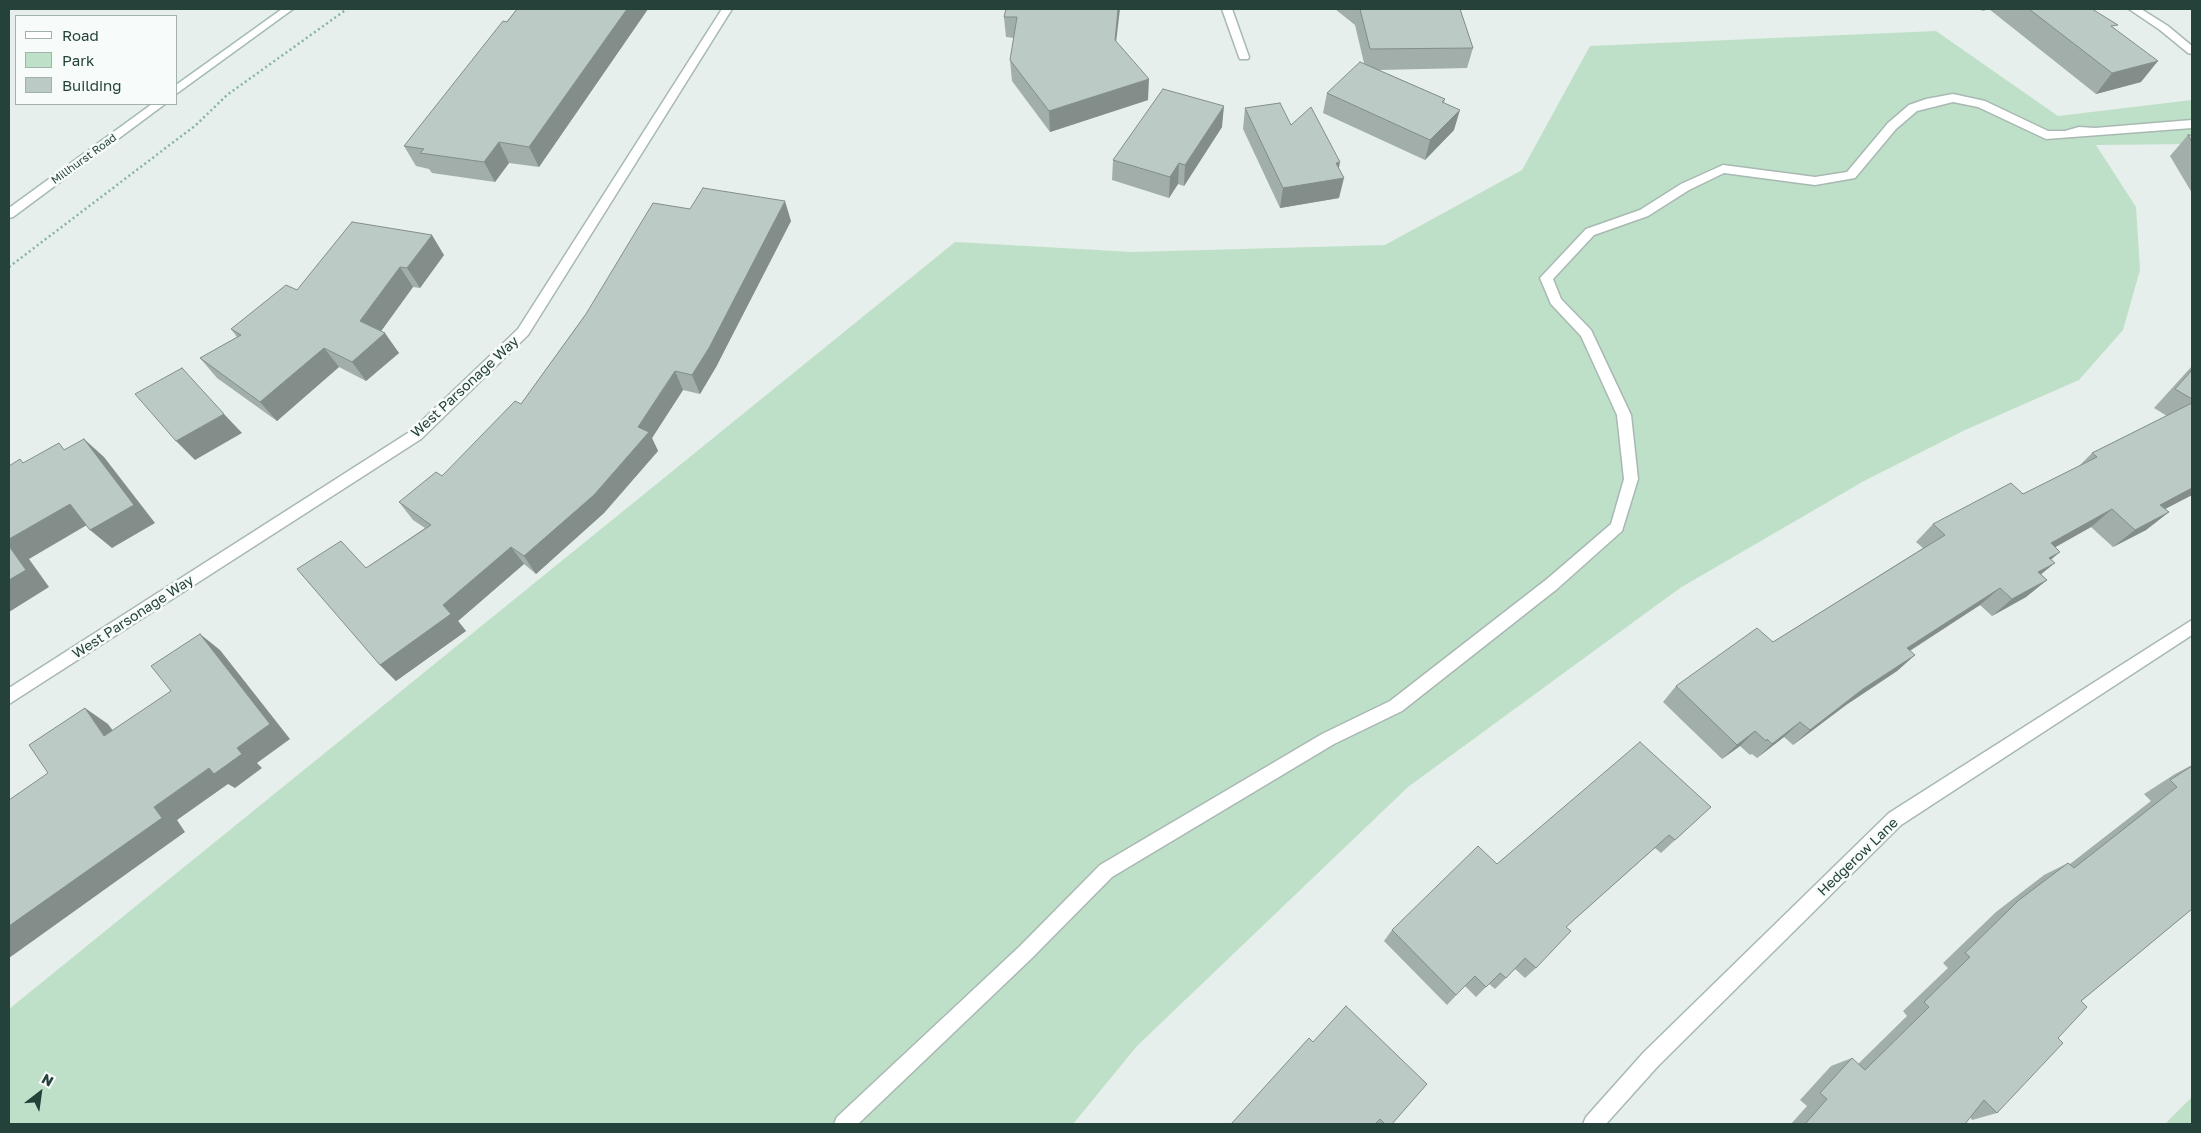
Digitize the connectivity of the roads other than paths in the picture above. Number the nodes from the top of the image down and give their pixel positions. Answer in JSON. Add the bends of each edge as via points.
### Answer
{"nodes":[{"id":1,"x":288,"y":9,"type":"edge"},
{"id":2,"x":727,"y":9,"type":"edge"},
{"id":3,"x":1227,"y":9,"type":"edge"},
{"id":4,"x":2134,"y":9,"type":"edge"},
{"id":5,"x":2192,"y":51,"type":"edge"},
{"id":6,"x":1244,"y":57,"type":"dead end"},
{"id":7,"x":178,"y":90,"type":"edge"},
{"id":8,"x":158,"y":105,"type":"edge"},
{"id":9,"x":2192,"y":124,"type":"edge"},
{"id":10,"x":9,"y":214,"type":"edge"},
{"id":11,"x":2192,"y":627,"type":"edge"},
{"id":12,"x":9,"y":697,"type":"edge"},
{"id":13,"x":844,"y":1124,"type":"edge"},
{"id":14,"x":1593,"y":1124,"type":"edge"}],
"edges":[{"from":1,"to":7,"type":"street"},
{"from":2,"to":12,"type":"street","name":"West Parsonage Way","via":[[523,332],[416,435]]},
{"from":3,"to":6,"type":"street"},
{"from":4,"to":5,"type":"street"},
{"from":8,"to":10,"type":"street","name":"Millhurst Road"},
{"from":9,"to":13,"type":"street","via":[[2046,135],[1981,104],[1952,98],[1913,108],[1892,126],[1851,175],[1815,181],[1723,168],[1644,213],[1590,232],[1546,278],[1556,301],[1586,334],[1624,415],[1631,479],[1617,527],[1552,584],[1396,706],[1328,739],[1106,871],[1026,952]]},
{"from":11,"to":14,"type":"street","name":"Hedgerow Lane","via":[[1895,819],[1651,1059]]}]}
